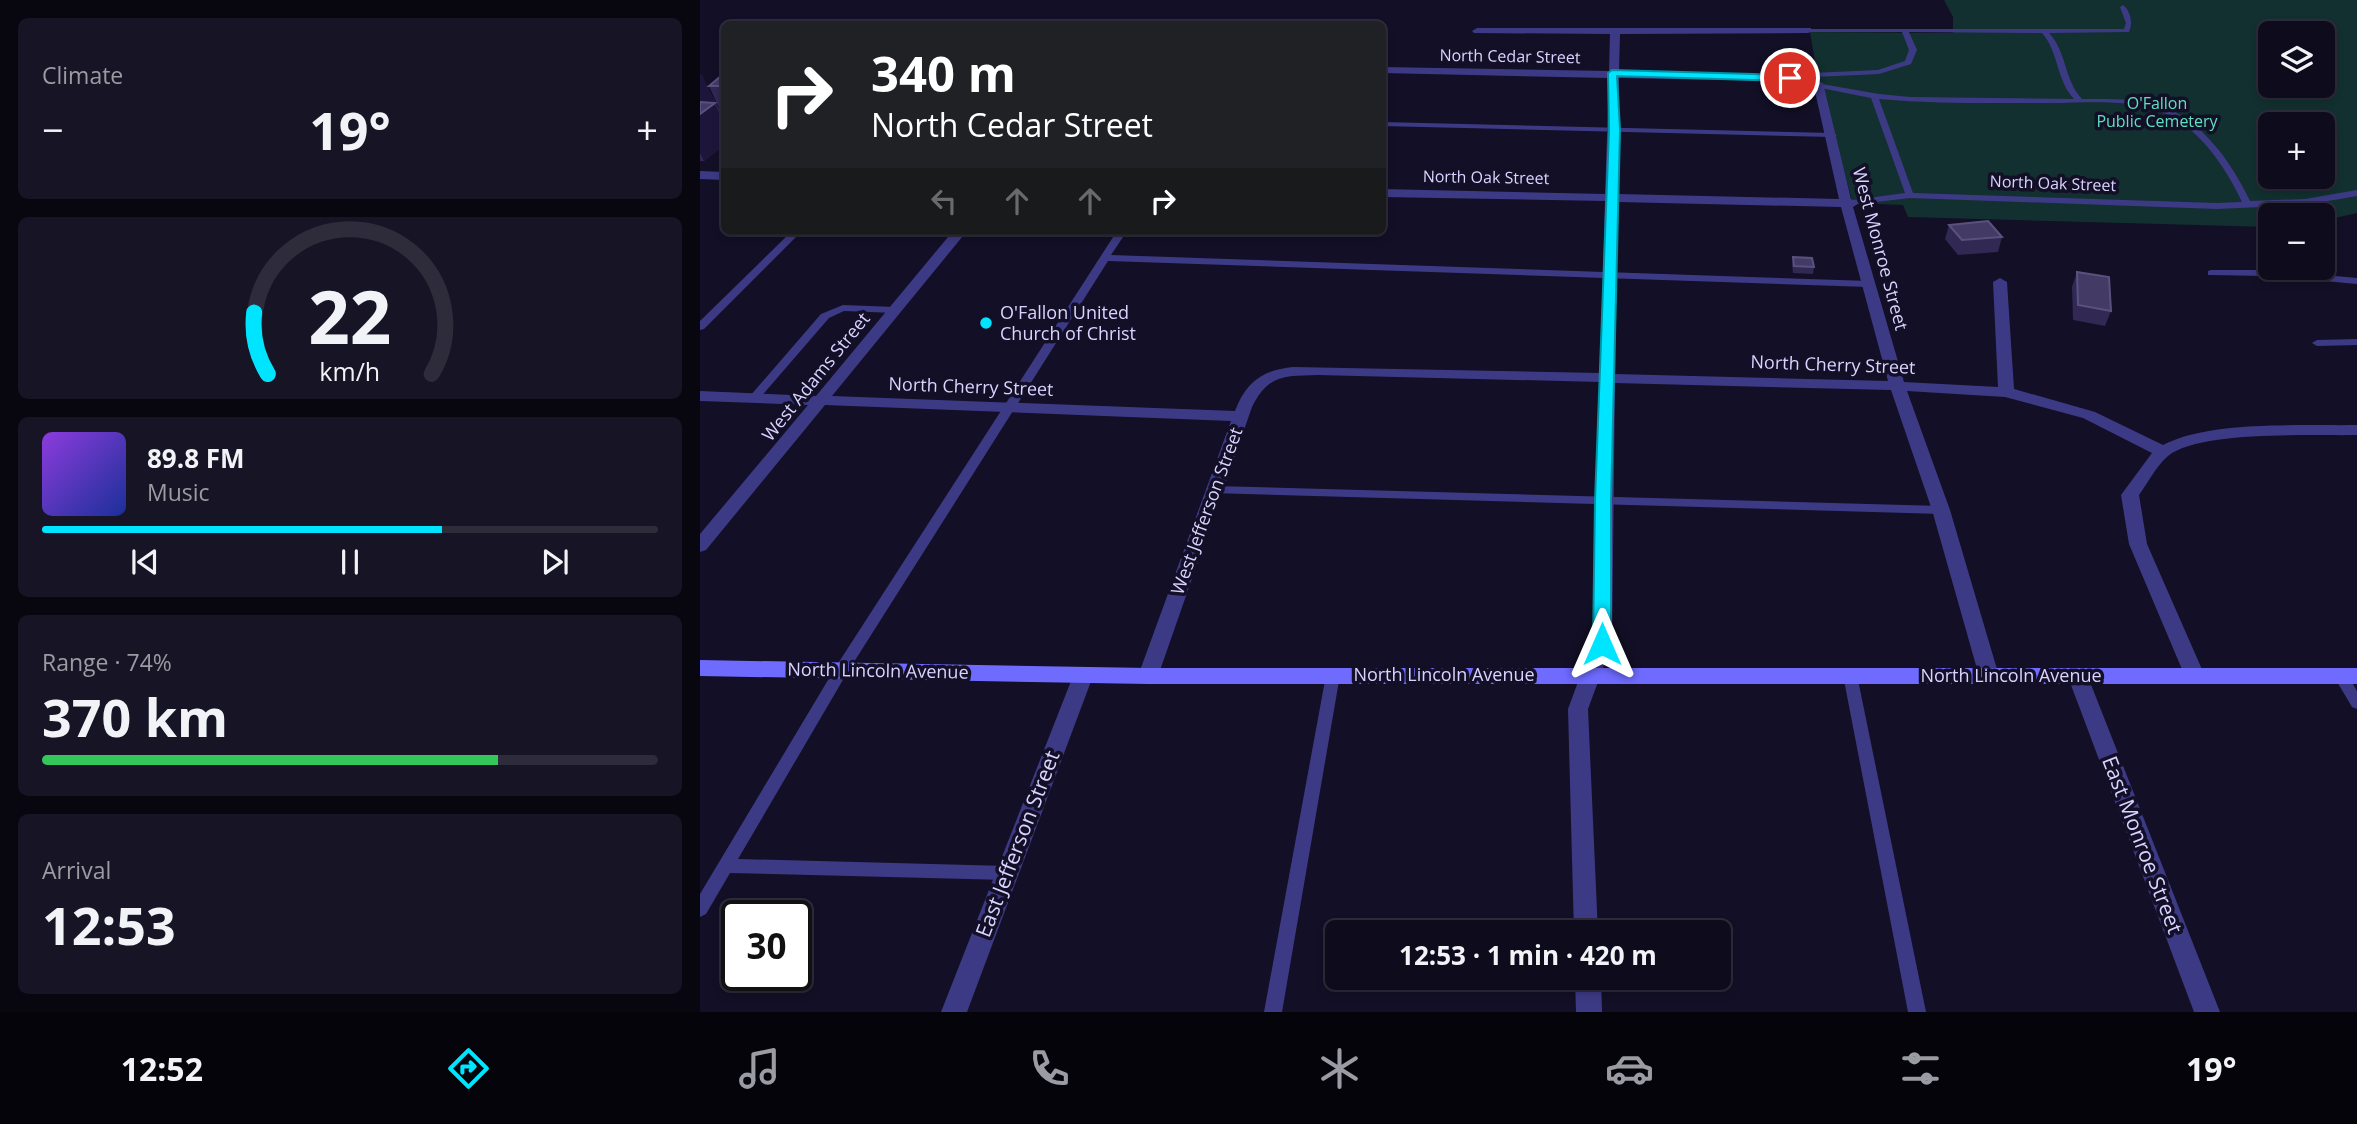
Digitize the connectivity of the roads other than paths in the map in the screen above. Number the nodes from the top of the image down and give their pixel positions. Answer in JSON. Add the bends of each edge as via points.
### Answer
{"nodes":[{"id":1,"x":2123,"y":7,"type":"dead end"},
{"id":2,"x":1808,"y":30,"type":"joint"},
{"id":3,"x":1477,"y":31,"type":"dead end"},
{"id":4,"x":1905,"y":31,"type":"junction"},
{"id":5,"x":2044,"y":31,"type":"junction"},
{"id":6,"x":1615,"y":32,"type":"junction"},
{"id":7,"x":1386,"y":70,"type":"edge"},
{"id":8,"x":1612,"y":73,"type":"junction"},
{"id":9,"x":1812,"y":83,"type":"junction"},
{"id":10,"x":1874,"y":96,"type":"junction"},
{"id":11,"x":2080,"y":102,"type":"junction"},
{"id":12,"x":1386,"y":124,"type":"edge"},
{"id":13,"x":1614,"y":130,"type":"junction"},
{"id":14,"x":1833,"y":135,"type":"junction"},
{"id":15,"x":700,"y":175,"type":"edge"},
{"id":16,"x":721,"y":176,"type":"edge"},
{"id":17,"x":1386,"y":193,"type":"edge"},
{"id":18,"x":2357,"y":193,"type":"edge"},
{"id":19,"x":1910,"y":195,"type":"junction"},
{"id":20,"x":1611,"y":196,"type":"junction"},
{"id":21,"x":1849,"y":203,"type":"junction"},
{"id":22,"x":2247,"y":204,"type":"junction"},
{"id":23,"x":793,"y":235,"type":"edge"},
{"id":24,"x":957,"y":235,"type":"edge"},
{"id":25,"x":1119,"y":235,"type":"edge"},
{"id":26,"x":1104,"y":258,"type":"junction"},
{"id":27,"x":2211,"y":273,"type":"dead end"},
{"id":28,"x":1609,"y":276,"type":"junction"},
{"id":29,"x":2357,"y":281,"type":"edge"},
{"id":30,"x":2000,"y":282,"type":"dead end"},
{"id":31,"x":1869,"y":284,"type":"junction"},
{"id":32,"x":895,"y":310,"type":"junction"},
{"id":33,"x":700,"y":327,"type":"edge"},
{"id":34,"x":2357,"y":342,"type":"edge"},
{"id":35,"x":2317,"y":343,"type":"dead end"},
{"id":36,"x":1292,"y":372,"type":"joint"},
{"id":37,"x":1608,"y":377,"type":"junction"},
{"id":38,"x":1897,"y":386,"type":"junction"},
{"id":39,"x":2006,"y":392,"type":"junction"},
{"id":40,"x":700,"y":396,"type":"edge"},
{"id":41,"x":754,"y":398,"type":"junction"},
{"id":42,"x":823,"y":400,"type":"junction"},
{"id":43,"x":1006,"y":408,"type":"junction"},
{"id":44,"x":1241,"y":416,"type":"junction"},
{"id":45,"x":2357,"y":430,"type":"edge"},
{"id":46,"x":2163,"y":452,"type":"junction"},
{"id":47,"x":1214,"y":490,"type":"junction"},
{"id":48,"x":1603,"y":501,"type":"junction"},
{"id":49,"x":1941,"y":510,"type":"junction"},
{"id":50,"x":700,"y":546,"type":"edge"},
{"id":51,"x":700,"y":668,"type":"edge"},
{"id":52,"x":842,"y":668,"type":"junction"},
{"id":53,"x":1590,"y":674,"type":"junction"},
{"id":54,"x":2194,"y":674,"type":"junction"},
{"id":55,"x":1333,"y":675,"type":"junction"},
{"id":56,"x":1083,"y":676,"type":"junction"},
{"id":57,"x":1147,"y":676,"type":"junction"},
{"id":58,"x":1850,"y":676,"type":"junction"},
{"id":59,"x":1989,"y":676,"type":"junction"},
{"id":60,"x":2348,"y":676,"type":"edge"},
{"id":61,"x":2078,"y":677,"type":"junction"},
{"id":62,"x":2357,"y":703,"type":"edge"},
{"id":63,"x":725,"y":866,"type":"junction"},
{"id":64,"x":1007,"y":873,"type":"junction"},
{"id":65,"x":700,"y":909,"type":"edge"},
{"id":66,"x":1586,"y":920,"type":"edge"},
{"id":67,"x":1588,"y":990,"type":"edge"},
{"id":68,"x":954,"y":1012,"type":"edge"},
{"id":69,"x":1273,"y":1012,"type":"edge"},
{"id":70,"x":1589,"y":1012,"type":"edge"},
{"id":71,"x":1917,"y":1012,"type":"edge"},
{"id":72,"x":2207,"y":1012,"type":"edge"}],
"edges":[{"from":1,"to":5,"type":"lane","via":[[2127,31]]},
{"from":2,"to":4,"type":"lane"},
{"from":2,"to":6,"type":"street"},
{"from":3,"to":6,"type":"street"},
{"from":4,"to":5,"type":"lane"},
{"from":4,"to":9,"type":"lane","via":[[1913,50],[1908,62],[1879,72],[1812,75]]},
{"from":5,"to":11,"type":"lane","via":[[2060,51],[2068,91]]},
{"from":6,"to":8,"type":"street"},
{"from":7,"to":8,"type":"street","name":"North Cedar Street"},
{"from":8,"to":9,"type":"street","name":"North Cedar Street"},
{"from":8,"to":13,"type":"street"},
{"from":9,"to":10,"type":"lane"},
{"from":9,"to":14,"type":"street","name":"West Monroe Street"},
{"from":10,"to":11,"type":"lane"},
{"from":10,"to":19,"type":"lane"},
{"from":11,"to":22,"type":"lane","via":[[2144,106],[2187,121],[2239,186]]},
{"from":12,"to":13,"type":"lane"},
{"from":13,"to":14,"type":"lane"},
{"from":13,"to":20,"type":"street"},
{"from":14,"to":21,"type":"street","name":"West Monroe Street"},
{"from":15,"to":16,"type":"street"},
{"from":17,"to":20,"type":"street","name":"North Oak Street"},
{"from":18,"to":22,"type":"lane","name":"North Oak Street","via":[[2305,202]]},
{"from":19,"to":21,"type":"lane","name":"North Oak Street"},
{"from":19,"to":22,"type":"lane","name":"North Oak Street"},
{"from":20,"to":21,"type":"street","name":"North Oak Street"},
{"from":20,"to":28,"type":"street"},
{"from":21,"to":31,"type":"street","name":"West Monroe Street"},
{"from":23,"to":33,"type":"lane"},
{"from":24,"to":32,"type":"street","name":"West Adams Street"},
{"from":25,"to":26,"type":"lane"},
{"from":26,"to":28,"type":"lane"},
{"from":26,"to":43,"type":"lane"},
{"from":27,"to":29,"type":"lane"},
{"from":28,"to":31,"type":"lane"},
{"from":28,"to":37,"type":"street"},
{"from":30,"to":39,"type":"street"},
{"from":31,"to":38,"type":"street","name":"West Monroe Street"},
{"from":32,"to":41,"type":"lane","via":[[843,308],[825,317]]},
{"from":32,"to":42,"type":"street","name":"West Adams Street"},
{"from":34,"to":35,"type":"lane"},
{"from":36,"to":37,"type":"street","name":"North Cherry Street"},
{"from":36,"to":44,"type":"street","name":"West Jefferson Street","via":[[1268,375],[1252,387]]},
{"from":37,"to":38,"type":"street","name":"North Cherry Street"},
{"from":37,"to":48,"type":"street"},
{"from":38,"to":39,"type":"street","name":"North Cherry Street"},
{"from":38,"to":49,"type":"street","name":"West Monroe Street"},
{"from":39,"to":46,"type":"street","name":"North Cherry Street","via":[[2089,415]]},
{"from":40,"to":41,"type":"street","name":"North Cherry Street"},
{"from":41,"to":42,"type":"street","name":"North Cherry Street"},
{"from":42,"to":43,"type":"street","name":"North Cherry Street"},
{"from":42,"to":50,"type":"street","name":"West Adams Street"},
{"from":43,"to":44,"type":"street","name":"North Cherry Street"},
{"from":43,"to":52,"type":"lane"},
{"from":44,"to":47,"type":"street","name":"West Jefferson Street"},
{"from":45,"to":46,"type":"street","via":[[2248,432],[2175,445]]},
{"from":46,"to":54,"type":"street","via":[[2130,495],[2138,544]]},
{"from":47,"to":48,"type":"lane"},
{"from":47,"to":57,"type":"street","name":"West Jefferson Street"},
{"from":48,"to":49,"type":"lane"},
{"from":48,"to":53,"type":"street","via":[[1602,644]]},
{"from":49,"to":59,"type":"street","name":"West Monroe Street"},
{"from":51,"to":52,"type":"main road","name":"North Lincoln Avenue"},
{"from":52,"to":56,"type":"main road","name":"North Lincoln Avenue"},
{"from":52,"to":63,"type":"lane"},
{"from":53,"to":55,"type":"main road","name":"North Lincoln Avenue"},
{"from":53,"to":58,"type":"main road","name":"North Lincoln Avenue"},
{"from":53,"to":66,"type":"street","via":[[1578,709]]},
{"from":54,"to":60,"type":"main road","name":"North Lincoln Avenue"},
{"from":54,"to":61,"type":"main road","name":"North Lincoln Avenue"},
{"from":55,"to":57,"type":"main road","name":"North Lincoln Avenue"},
{"from":55,"to":69,"type":"lane"},
{"from":56,"to":57,"type":"main road","name":"North Lincoln Avenue"},
{"from":56,"to":64,"type":"street","name":"East Jefferson Street"},
{"from":58,"to":59,"type":"main road","name":"North Lincoln Avenue"},
{"from":58,"to":71,"type":"lane"},
{"from":59,"to":61,"type":"main road","name":"North Lincoln Avenue"},
{"from":60,"to":62,"type":"lane"},
{"from":61,"to":72,"type":"street","name":"East Monroe Street"},
{"from":63,"to":64,"type":"lane"},
{"from":63,"to":65,"type":"lane"},
{"from":64,"to":68,"type":"street","name":"East Jefferson Street"},
{"from":67,"to":70,"type":"street"}]}
